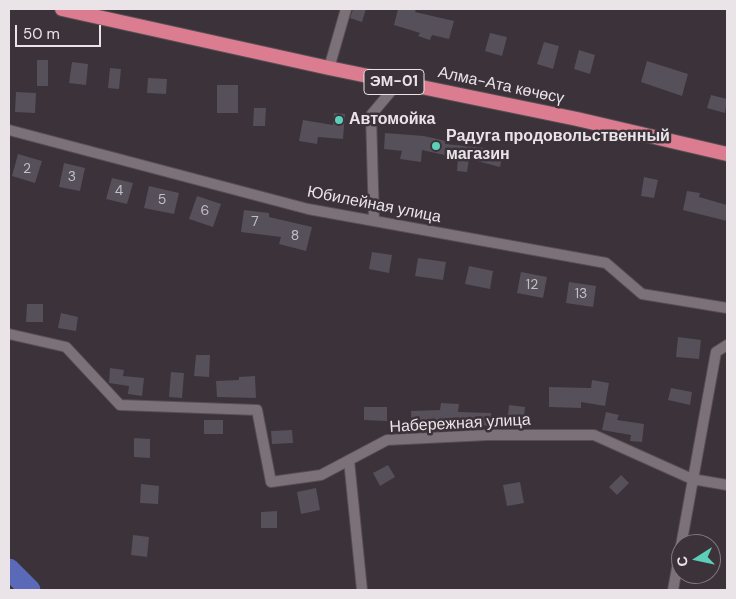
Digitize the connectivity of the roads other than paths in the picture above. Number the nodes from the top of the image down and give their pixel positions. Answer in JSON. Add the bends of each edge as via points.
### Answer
{"nodes":[{"id":1,"x":62,"y":9,"type":"edge"},
{"id":2,"x":346,"y":9,"type":"edge"},
{"id":3,"x":329,"y":68,"type":"junction"},
{"id":4,"x":398,"y":83,"type":"junction"},
{"id":5,"x":9,"y":130,"type":"edge"},
{"id":6,"x":727,"y":154,"type":"edge"},
{"id":7,"x":374,"y":221,"type":"junction"},
{"id":8,"x":727,"y":308,"type":"edge"},
{"id":9,"x":9,"y":334,"type":"edge"},
{"id":10,"x":727,"y":345,"type":"edge"},
{"id":11,"x":349,"y":460,"type":"junction"},
{"id":12,"x":692,"y":479,"type":"junction"},
{"id":13,"x":727,"y":485,"type":"edge"},
{"id":14,"x":362,"y":590,"type":"edge"},
{"id":15,"x":673,"y":590,"type":"edge"}],
"edges":[{"from":1,"to":3,"type":"highway","name":"Алма-Ата көчөсү","number":"ЭМ-01"},
{"from":2,"to":3,"type":"street"},
{"from":3,"to":4,"type":"highway","name":"Алма-Ата көчөсү","number":"ЭМ-01"},
{"from":4,"to":6,"type":"highway","name":"Алма-Ата көчөсү","number":"ЭМ-01","via":[[577,119]]},
{"from":4,"to":7,"type":"street","via":[[372,115]]},
{"from":5,"to":7,"type":"street","name":"Юбилейная улица","via":[[308,209]]},
{"from":7,"to":8,"type":"street","name":"Юбилейная улица","via":[[606,263],[642,294]]},
{"from":9,"to":11,"type":"street","name":"Набережная улица","via":[[66,348],[120,405],[257,410],[271,482],[321,475]]},
{"from":10,"to":12,"type":"street","via":[[716,352]]},
{"from":11,"to":12,"type":"street","name":"Набережная улица","via":[[387,440],[488,435],[594,435]]},
{"from":11,"to":14,"type":"street"},
{"from":12,"to":13,"type":"street","name":"Набережная улица"},
{"from":12,"to":15,"type":"street"}]}
